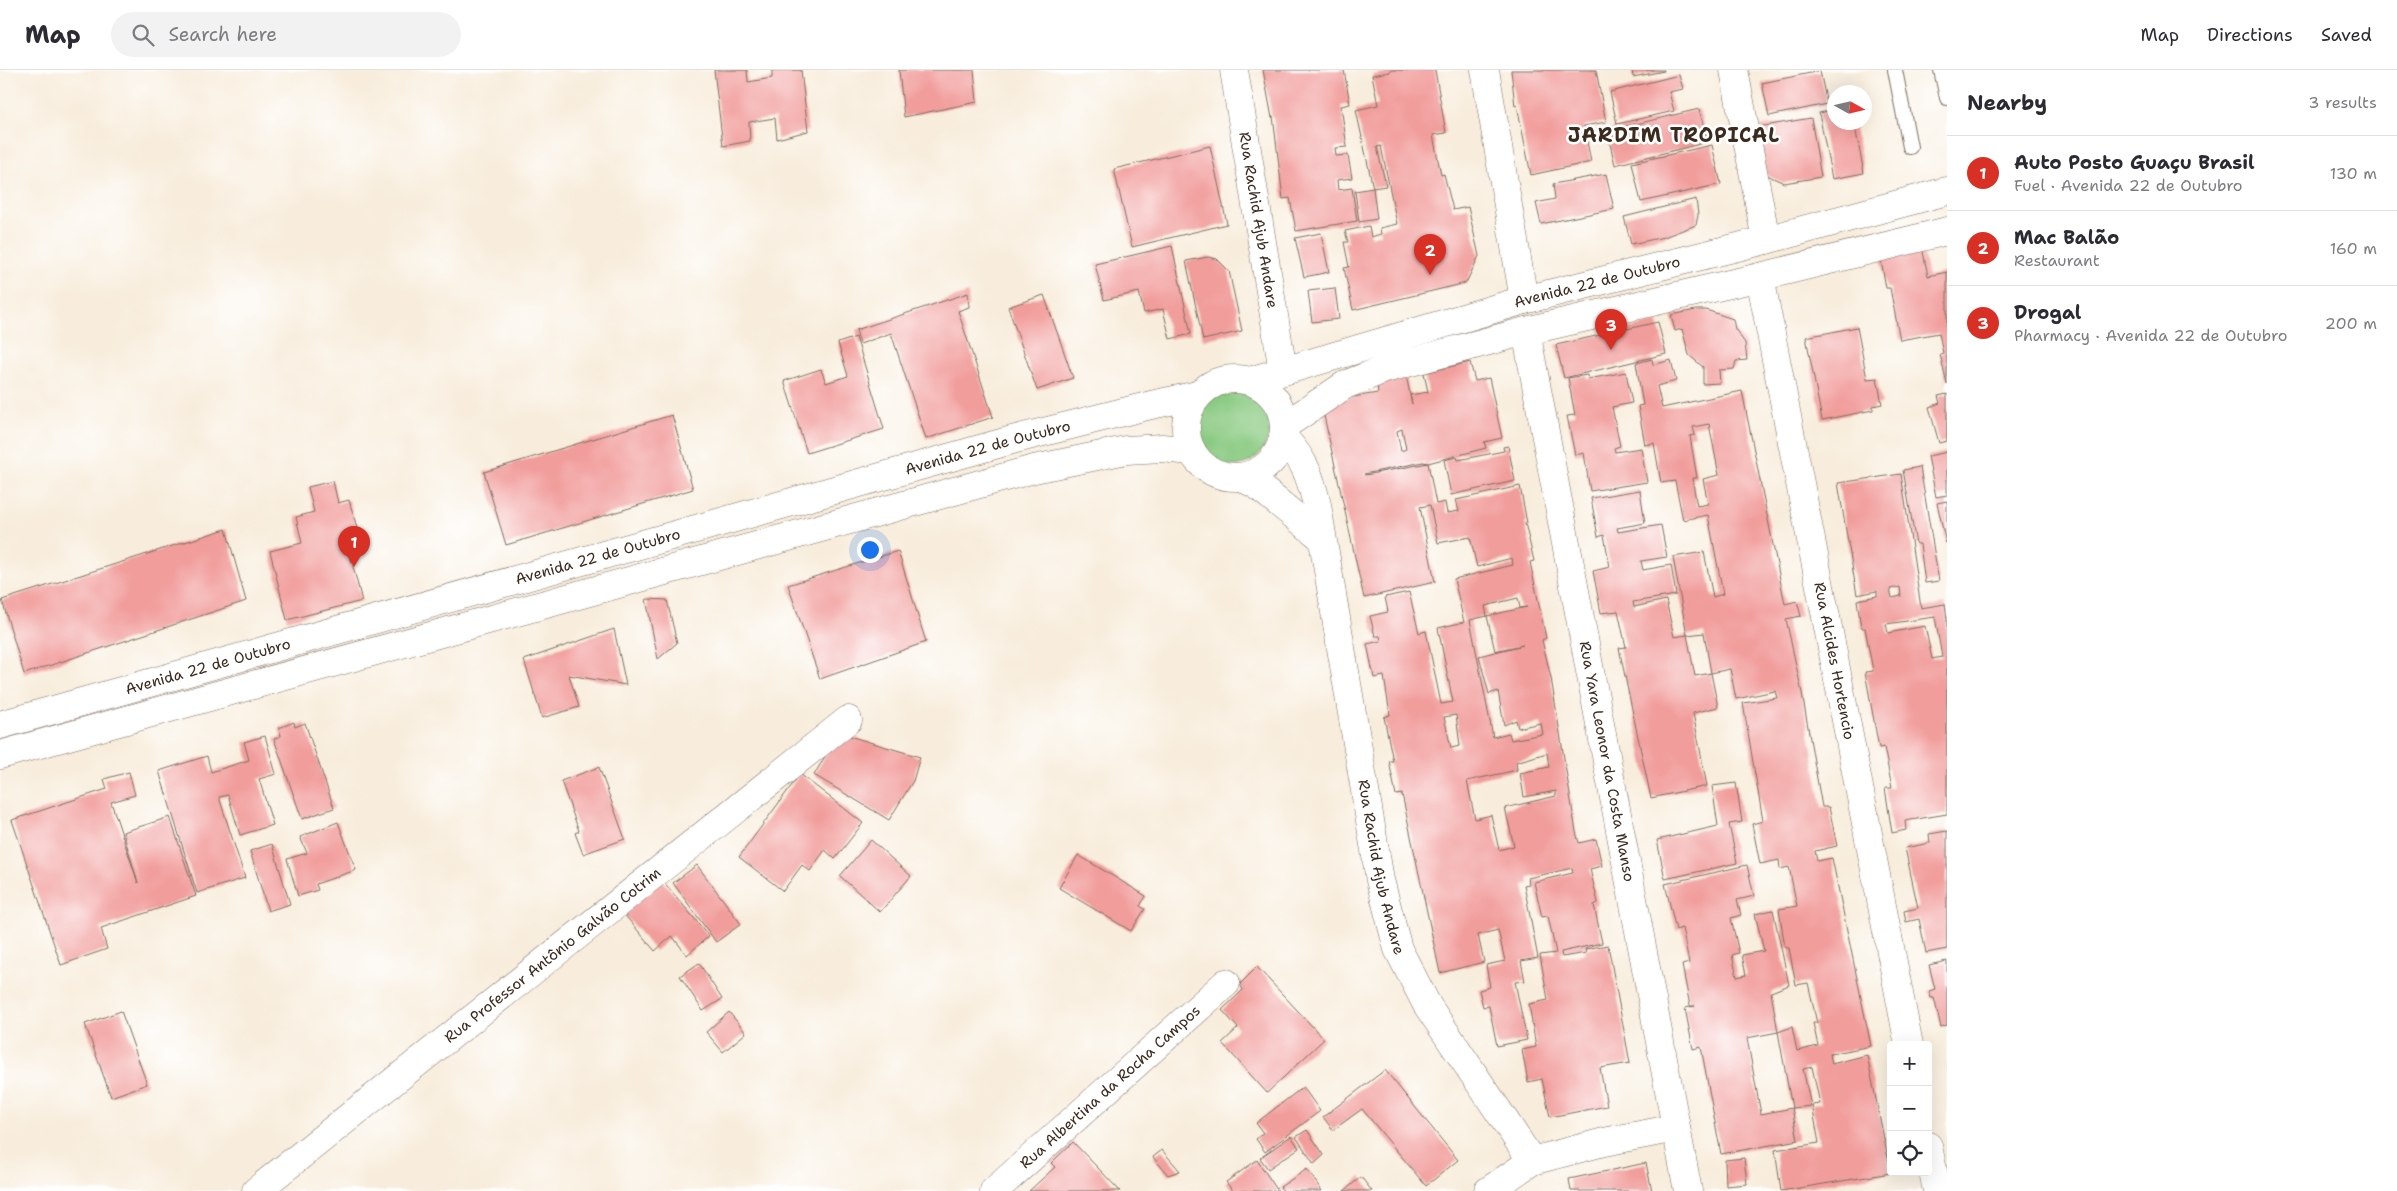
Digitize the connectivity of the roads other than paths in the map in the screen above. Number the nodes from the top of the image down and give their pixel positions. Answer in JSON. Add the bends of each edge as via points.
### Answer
{"nodes":[{"id":1,"x":1234,"y":70,"type":"edge"},
{"id":2,"x":1486,"y":70,"type":"edge"},
{"id":3,"x":1734,"y":70,"type":"edge"},
{"id":4,"x":1895,"y":70,"type":"edge"},
{"id":5,"x":1941,"y":70,"type":"edge"},
{"id":6,"x":1947,"y":98,"type":"edge"},
{"id":7,"x":1910,"y":148,"type":"dead end"},
{"id":8,"x":1947,"y":191,"type":"edge"},
{"id":9,"x":1947,"y":231,"type":"edge"},
{"id":10,"x":1766,"y":240,"type":"junction"},
{"id":11,"x":1760,"y":277,"type":"junction"},
{"id":12,"x":1524,"y":300,"type":"junction"},
{"id":13,"x":1526,"y":331,"type":"junction"},
{"id":14,"x":1282,"y":370,"type":"junction"},
{"id":15,"x":1250,"y":380,"type":"junction"},
{"id":16,"x":1198,"y":395,"type":"junction"},
{"id":17,"x":1284,"y":432,"type":"junction"},
{"id":18,"x":1192,"y":452,"type":"junction"},
{"id":19,"x":1241,"y":477,"type":"junction"},
{"id":20,"x":1322,"y":538,"type":"junction"},
{"id":21,"x":848,"y":720,"type":"dead end"},
{"id":22,"x":0,"y":725,"type":"edge"},
{"id":23,"x":0,"y":755,"type":"edge"},
{"id":24,"x":1226,"y":982,"type":"dead end"},
{"id":25,"x":1908,"y":1041,"type":"edge"},
{"id":26,"x":1676,"y":1128,"type":"junction"},
{"id":27,"x":1532,"y":1161,"type":"junction"},
{"id":28,"x":1932,"y":1166,"type":"edge"},
{"id":29,"x":256,"y":1191,"type":"edge"},
{"id":30,"x":994,"y":1191,"type":"edge"},
{"id":31,"x":1488,"y":1191,"type":"edge"},
{"id":32,"x":1688,"y":1191,"type":"edge"},
{"id":33,"x":1937,"y":1191,"type":"edge"}],
"edges":[{"from":1,"to":14,"type":"street","name":"Rua Rachid Ajub Andare"},
{"from":2,"to":12,"type":"street"},
{"from":3,"to":10,"type":"street"},
{"from":4,"to":7,"type":"lane"},
{"from":5,"to":6,"type":"lane"},
{"from":8,"to":10,"type":"street","name":"Avenida 22 de Outubro"},
{"from":9,"to":11,"type":"street","name":"Avenida 22 de Outubro"},
{"from":10,"to":12,"type":"street","name":"Avenida 22 de Outubro"},
{"from":11,"to":13,"type":"street","name":"Avenida 22 de Outubro"},
{"from":11,"to":25,"type":"street","name":"Rua Alcides Hortencio"},
{"from":12,"to":14,"type":"street","name":"Avenida 22 de Outubro"},
{"from":13,"to":17,"type":"street","name":"Avenida 22 de Outubro","via":[[1365,376],[1338,389]]},
{"from":13,"to":26,"type":"street","name":"Rua Yara Leonor da Costa Manso"},
{"from":14,"to":15,"type":"street","name":"Avenida 22 de Outubro"},
{"from":15,"to":16,"type":"street","via":[[1222,380]]},
{"from":15,"to":17,"type":"street","via":[[1274,398],[1283,416]]},
{"from":16,"to":18,"type":"street","via":[[1186,422]]},
{"from":16,"to":22,"type":"street","name":"Avenida 22 de Outubro","via":[[1012,440]]},
{"from":17,"to":19,"type":"street","via":[[1281,446],[1271,461],[1257,472]]},
{"from":17,"to":20,"type":"street","name":"Rua Rachid Ajub Andare","via":[[1306,466]]},
{"from":18,"to":19,"type":"street","via":[[1209,470],[1224,476]]},
{"from":18,"to":23,"type":"street","name":"Avenida 22 de Outubro","via":[[1162,448],[1126,450],[1034,469]]},
{"from":19,"to":20,"type":"street","via":[[1258,486]]},
{"from":20,"to":27,"type":"street","name":"Rua Rachid Ajub Andare","via":[[1380,880],[1398,949],[1427,1005]]},
{"from":21,"to":29,"type":"street","name":"Rua Professor Antônio Galvão Cotrim"},
{"from":24,"to":30,"type":"street","name":"Rua Albertina da Rocha Campos"},
{"from":26,"to":27,"type":"street"},
{"from":26,"to":32,"type":"street","name":"Rua Yara Leonor da Costa Manso"},
{"from":27,"to":31,"type":"street"},
{"from":28,"to":33,"type":"street"}]}
